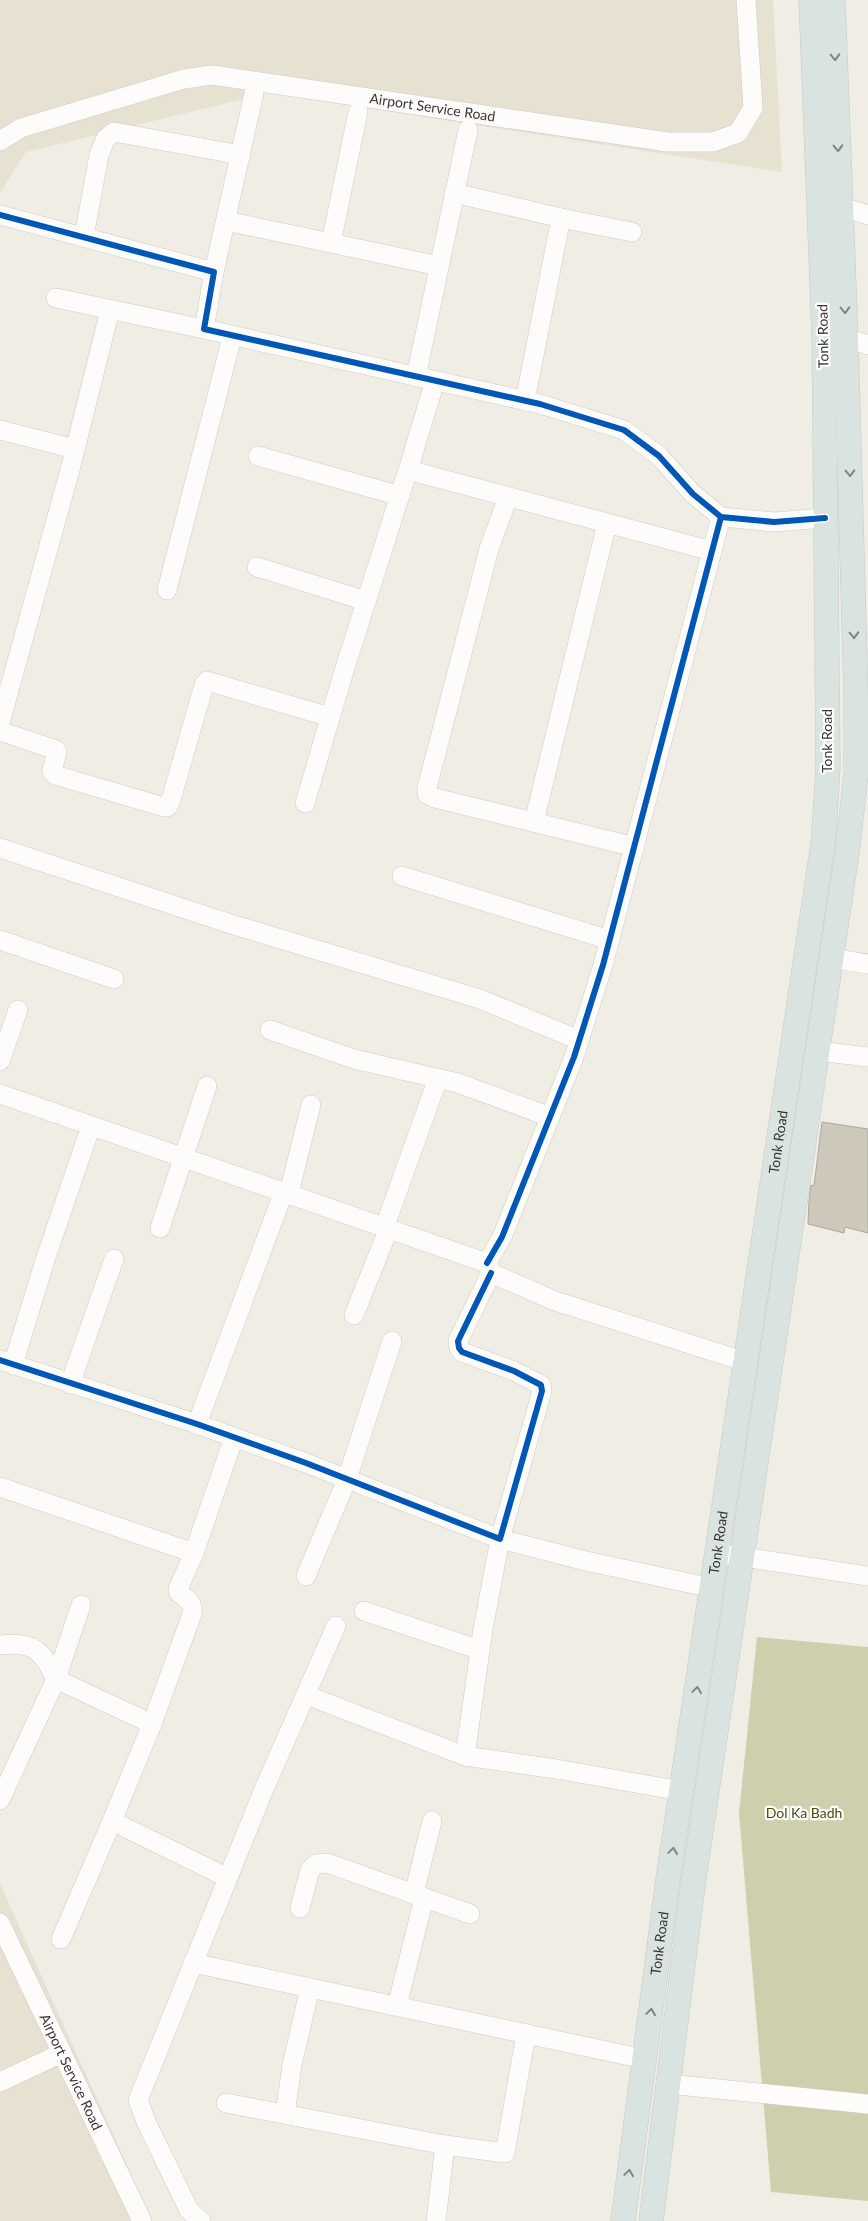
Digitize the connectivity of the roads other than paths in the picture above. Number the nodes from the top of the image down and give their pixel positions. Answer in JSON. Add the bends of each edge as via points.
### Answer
{"nodes":[{"id":1,"x":746,"y":0,"type":"edge"},
{"id":2,"x":811,"y":0,"type":"edge"},
{"id":3,"x":833,"y":0,"type":"edge"},
{"id":4,"x":254,"y":93,"type":"dead end"},
{"id":5,"x":358,"y":112,"type":"dead end"},
{"id":6,"x":468,"y":130,"type":"dead end"},
{"id":7,"x":0,"y":141,"type":"edge"},
{"id":8,"x":241,"y":155,"type":"junction"},
{"id":9,"x":454,"y":193,"type":"junction"},
{"id":10,"x":841,"y":210,"type":"junction"},
{"id":11,"x":0,"y":215,"type":"edge"},
{"id":12,"x":868,"y":215,"type":"edge"},
{"id":13,"x":561,"y":218,"type":"junction"},
{"id":14,"x":226,"y":221,"type":"junction"},
{"id":15,"x":632,"y":232,"type":"dead end"},
{"id":16,"x":84,"y":238,"type":"junction"},
{"id":17,"x":331,"y":243,"type":"junction"},
{"id":18,"x":439,"y":266,"type":"junction"},
{"id":19,"x":214,"y":272,"type":"junction"},
{"id":20,"x":56,"y":298,"type":"dead end"},
{"id":21,"x":110,"y":310,"type":"junction"},
{"id":22,"x":204,"y":329,"type":"junction"},
{"id":23,"x":232,"y":336,"type":"junction"},
{"id":24,"x":857,"y":342,"type":"edge"},
{"id":25,"x":426,"y":379,"type":"junction"},
{"id":26,"x":525,"y":401,"type":"junction"},
{"id":27,"x":0,"y":430,"type":"edge"},
{"id":28,"x":75,"y":449,"type":"junction"},
{"id":29,"x":258,"y":456,"type":"dead end"},
{"id":30,"x":408,"y":470,"type":"junction"},
{"id":31,"x":400,"y":496,"type":"junction"},
{"id":32,"x":508,"y":497,"type":"junction"},
{"id":33,"x":721,"y":517,"type":"junction"},
{"id":34,"x":825,"y":518,"type":"junction"},
{"id":35,"x":606,"y":523,"type":"junction"},
{"id":36,"x":712,"y":551,"type":"junction"},
{"id":37,"x":257,"y":567,"type":"dead end"},
{"id":38,"x":860,"y":585,"type":"edge"},
{"id":39,"x":167,"y":590,"type":"dead end"},
{"id":40,"x":366,"y":601,"type":"junction"},
{"id":41,"x":862,"y":689,"type":"edge"},
{"id":42,"x":330,"y":717,"type":"junction"},
{"id":43,"x":0,"y":723,"type":"edge"},
{"id":44,"x":0,"y":731,"type":"edge"},
{"id":45,"x":305,"y":803,"type":"dead end"},
{"id":46,"x":534,"y":822,"type":"junction"},
{"id":47,"x":635,"y":847,"type":"junction"},
{"id":48,"x":0,"y":848,"type":"edge"},
{"id":49,"x":402,"y":876,"type":"dead end"},
{"id":50,"x":0,"y":940,"type":"edge"},
{"id":51,"x":610,"y":940,"type":"junction"},
{"id":52,"x":831,"y":958,"type":"junction"},
{"id":53,"x":868,"y":964,"type":"edge"},
{"id":54,"x":114,"y":979,"type":"dead end"},
{"id":55,"x":18,"y":1010,"type":"dead end"},
{"id":56,"x":270,"y":1030,"type":"dead end"},
{"id":57,"x":579,"y":1040,"type":"junction"},
{"id":58,"x":818,"y":1051,"type":"junction"},
{"id":59,"x":868,"y":1057,"type":"edge"},
{"id":60,"x":0,"y":1061,"type":"edge"},
{"id":61,"x":438,"y":1078,"type":"junction"},
{"id":62,"x":207,"y":1086,"type":"dead end"},
{"id":63,"x":0,"y":1094,"type":"edge"},
{"id":64,"x":311,"y":1105,"type":"dead end"},
{"id":65,"x":550,"y":1117,"type":"junction"},
{"id":66,"x":91,"y":1126,"type":"junction"},
{"id":67,"x":182,"y":1158,"type":"junction"},
{"id":68,"x":286,"y":1192,"type":"junction"},
{"id":69,"x":387,"y":1227,"type":"junction"},
{"id":70,"x":160,"y":1228,"type":"dead end"},
{"id":71,"x":114,"y":1259,"type":"dead end"},
{"id":72,"x":489,"y":1268,"type":"junction"},
{"id":73,"x":354,"y":1315,"type":"dead end"},
{"id":74,"x":392,"y":1341,"type":"dead end"},
{"id":75,"x":7,"y":1362,"type":"edge"},
{"id":76,"x":746,"y":1362,"type":"junction"},
{"id":77,"x":70,"y":1384,"type":"junction"},
{"id":78,"x":197,"y":1424,"type":"junction"},
{"id":79,"x":234,"y":1437,"type":"junction"},
{"id":80,"x":346,"y":1479,"type":"junction"},
{"id":81,"x":0,"y":1487,"type":"edge"},
{"id":82,"x":500,"y":1539,"type":"junction"},
{"id":83,"x":194,"y":1553,"type":"junction"},
{"id":84,"x":717,"y":1553,"type":"junction"},
{"id":85,"x":742,"y":1557,"type":"junction"},
{"id":86,"x":306,"y":1576,"type":"dead end"},
{"id":87,"x":868,"y":1576,"type":"edge"},
{"id":88,"x":712,"y":1588,"type":"junction"},
{"id":89,"x":81,"y":1605,"type":"dead end"},
{"id":90,"x":364,"y":1611,"type":"dead end"},
{"id":91,"x":336,"y":1626,"type":"dead end"},
{"id":92,"x":0,"y":1645,"type":"edge"},
{"id":93,"x":480,"y":1650,"type":"junction"},
{"id":94,"x":56,"y":1679,"type":"junction"},
{"id":95,"x":306,"y":1695,"type":"junction"},
{"id":96,"x":152,"y":1724,"type":"junction"},
{"id":97,"x":465,"y":1756,"type":"junction"},
{"id":98,"x":682,"y":1791,"type":"junction"},
{"id":99,"x":0,"y":1800,"type":"edge"},
{"id":100,"x":112,"y":1821,"type":"junction"},
{"id":101,"x":432,"y":1821,"type":"dead end"},
{"id":102,"x":228,"y":1878,"type":"junction"},
{"id":103,"x":419,"y":1896,"type":"junction"},
{"id":104,"x":300,"y":1908,"type":"dead end"},
{"id":105,"x":470,"y":1914,"type":"dead end"},
{"id":106,"x":0,"y":1923,"type":"edge"},
{"id":107,"x":61,"y":1939,"type":"dead end"},
{"id":108,"x":193,"y":1963,"type":"junction"},
{"id":109,"x":310,"y":1988,"type":"junction"},
{"id":110,"x":397,"y":2006,"type":"junction"},
{"id":111,"x":526,"y":2034,"type":"junction"},
{"id":112,"x":62,"y":2053,"type":"junction"},
{"id":113,"x":644,"y":2059,"type":"junction"},
{"id":114,"x":0,"y":2082,"type":"edge"},
{"id":115,"x":668,"y":2084,"type":"junction"},
{"id":116,"x":226,"y":2103,"type":"dead end"},
{"id":117,"x":868,"y":2104,"type":"edge"},
{"id":118,"x":285,"y":2114,"type":"junction"},
{"id":119,"x":445,"y":2145,"type":"junction"},
{"id":120,"x":142,"y":2221,"type":"edge"},
{"id":121,"x":201,"y":2221,"type":"edge"},
{"id":122,"x":436,"y":2221,"type":"edge"},
{"id":123,"x":623,"y":2221,"type":"edge"},
{"id":124,"x":652,"y":2221,"type":"edge"}],
"edges":[{"from":1,"to":7,"type":"street","name":"Airport Service Road","via":[[753,108],[738,133],[713,142],[668,142],[212,76],[184,79],[21,128]]},
{"from":2,"to":34,"type":"main road","name":"Tonk Road","via":[[824,335]]},
{"from":3,"to":10,"type":"main road","name":"Tonk Road","one_way":true},
{"from":4,"to":8,"type":"street"},
{"from":5,"to":17,"type":"street"},
{"from":6,"to":9,"type":"street"},
{"from":8,"to":14,"type":"street"},
{"from":8,"to":16,"type":"street","via":[[114,132],[106,138],[99,155]]},
{"from":9,"to":13,"type":"street"},
{"from":9,"to":18,"type":"street"},
{"from":10,"to":12,"type":"street"},
{"from":10,"to":24,"type":"main road","name":"Tonk Road","one_way":true},
{"from":11,"to":16,"type":"street"},
{"from":13,"to":15,"type":"street"},
{"from":13,"to":26,"type":"street"},
{"from":14,"to":17,"type":"street"},
{"from":14,"to":19,"type":"street"},
{"from":16,"to":19,"type":"street"},
{"from":17,"to":18,"type":"street"},
{"from":18,"to":25,"type":"street"},
{"from":19,"to":22,"type":"street"},
{"from":20,"to":21,"type":"street"},
{"from":21,"to":22,"type":"street"},
{"from":21,"to":28,"type":"street"},
{"from":22,"to":23,"type":"street"},
{"from":23,"to":25,"type":"street"},
{"from":23,"to":39,"type":"street"},
{"from":24,"to":38,"type":"main road","name":"Tonk Road","one_way":true},
{"from":25,"to":26,"type":"street"},
{"from":25,"to":30,"type":"street"},
{"from":26,"to":33,"type":"street","via":[[624,430],[659,456],[693,494]]},
{"from":27,"to":28,"type":"street"},
{"from":28,"to":43,"type":"street"},
{"from":29,"to":31,"type":"street"},
{"from":30,"to":31,"type":"street"},
{"from":30,"to":32,"type":"street"},
{"from":31,"to":40,"type":"street"},
{"from":32,"to":35,"type":"street"},
{"from":32,"to":46,"type":"street","via":[[489,549],[427,794]]},
{"from":33,"to":34,"type":"street","via":[[774,522]]},
{"from":33,"to":36,"type":"street"},
{"from":34,"to":76,"type":"main road","name":"Tonk Road","via":[[828,770],[823,843]]},
{"from":35,"to":36,"type":"street"},
{"from":35,"to":46,"type":"street"},
{"from":36,"to":47,"type":"street"},
{"from":37,"to":40,"type":"street"},
{"from":38,"to":41,"type":"main road","name":"Tonk Road","one_way":true},
{"from":40,"to":42,"type":"street"},
{"from":41,"to":52,"type":"main road","name":"Tonk Road","via":[[856,775]]},
{"from":42,"to":44,"type":"street","via":[[207,681],[170,803],[164,808],[55,775],[52,771],[56,750]]},
{"from":42,"to":45,"type":"street"},
{"from":46,"to":47,"type":"street"},
{"from":47,"to":51,"type":"street"},
{"from":48,"to":57,"type":"street","via":[[234,925],[480,999]]},
{"from":49,"to":51,"type":"street"},
{"from":50,"to":54,"type":"street"},
{"from":51,"to":57,"type":"street"},
{"from":52,"to":53,"type":"street"},
{"from":52,"to":58,"type":"main road","name":"Tonk Road"},
{"from":55,"to":60,"type":"street"},
{"from":56,"to":61,"type":"street","via":[[354,1059]]},
{"from":57,"to":65,"type":"street"},
{"from":58,"to":59,"type":"street"},
{"from":58,"to":85,"type":"main road","name":"Tonk Road"},
{"from":61,"to":65,"type":"street","via":[[458,1082]]},
{"from":61,"to":69,"type":"street"},
{"from":62,"to":67,"type":"street"},
{"from":63,"to":66,"type":"street"},
{"from":64,"to":68,"type":"street"},
{"from":65,"to":72,"type":"street"},
{"from":66,"to":67,"type":"street"},
{"from":66,"to":75,"type":"street"},
{"from":67,"to":68,"type":"street"},
{"from":67,"to":70,"type":"street"},
{"from":68,"to":69,"type":"street"},
{"from":68,"to":78,"type":"street"},
{"from":69,"to":72,"type":"street"},
{"from":69,"to":73,"type":"street"},
{"from":71,"to":77,"type":"street"},
{"from":72,"to":76,"type":"street","via":[[555,1300]]},
{"from":72,"to":82,"type":"street","via":[[458,1341],[459,1348],[541,1384],[542,1391]]},
{"from":74,"to":80,"type":"street"},
{"from":75,"to":77,"type":"street"},
{"from":76,"to":84,"type":"main road","name":"Tonk Road"},
{"from":77,"to":78,"type":"street"},
{"from":78,"to":79,"type":"street"},
{"from":79,"to":80,"type":"street"},
{"from":79,"to":83,"type":"street"},
{"from":80,"to":82,"type":"street"},
{"from":80,"to":86,"type":"street"},
{"from":81,"to":83,"type":"street"},
{"from":82,"to":88,"type":"street"},
{"from":82,"to":93,"type":"street"},
{"from":83,"to":96,"type":"street","via":[[178,1589],[191,1602],[192,1614]]},
{"from":84,"to":85,"type":"street"},
{"from":84,"to":88,"type":"main road","name":"Tonk Road"},
{"from":85,"to":87,"type":"street"},
{"from":85,"to":115,"type":"main road","name":"Tonk Road","via":[[693,1885]]},
{"from":98,"to":88,"type":"main road","name":"Tonk Road","one_way":true},
{"from":89,"to":94,"type":"street"},
{"from":90,"to":93,"type":"street"},
{"from":91,"to":95,"type":"street"},
{"from":92,"to":94,"type":"street","via":[[18,1643],[36,1649],[46,1658]]},
{"from":93,"to":97,"type":"street"},
{"from":94,"to":96,"type":"street"},
{"from":94,"to":99,"type":"street"},
{"from":95,"to":97,"type":"street"},
{"from":95,"to":102,"type":"street"},
{"from":96,"to":100,"type":"street"},
{"from":97,"to":98,"type":"street"},
{"from":113,"to":98,"type":"main road","name":"Tonk Road","one_way":true},
{"from":100,"to":102,"type":"street"},
{"from":100,"to":107,"type":"street"},
{"from":101,"to":103,"type":"street"},
{"from":102,"to":108,"type":"street"},
{"from":103,"to":104,"type":"street","via":[[327,1863],[316,1864],[310,1870]]},
{"from":103,"to":105,"type":"street"},
{"from":103,"to":110,"type":"street"},
{"from":106,"to":112,"type":"street","name":"Airport Service Road"},
{"from":108,"to":109,"type":"street"},
{"from":108,"to":121,"type":"street","via":[[138,2100],[189,2210]]},
{"from":109,"to":110,"type":"street"},
{"from":109,"to":118,"type":"street","via":[[292,2065]]},
{"from":110,"to":111,"type":"street"},
{"from":111,"to":113,"type":"street"},
{"from":111,"to":119,"type":"street","via":[[505,2153]]},
{"from":112,"to":114,"type":"street"},
{"from":112,"to":120,"type":"street","name":"Airport Service Road"},
{"from":123,"to":113,"type":"main road","name":"Tonk Road","one_way":true},
{"from":115,"to":117,"type":"street"},
{"from":115,"to":124,"type":"main road","name":"Tonk Road"},
{"from":116,"to":118,"type":"street"},
{"from":118,"to":119,"type":"street"},
{"from":119,"to":122,"type":"street"}]}
